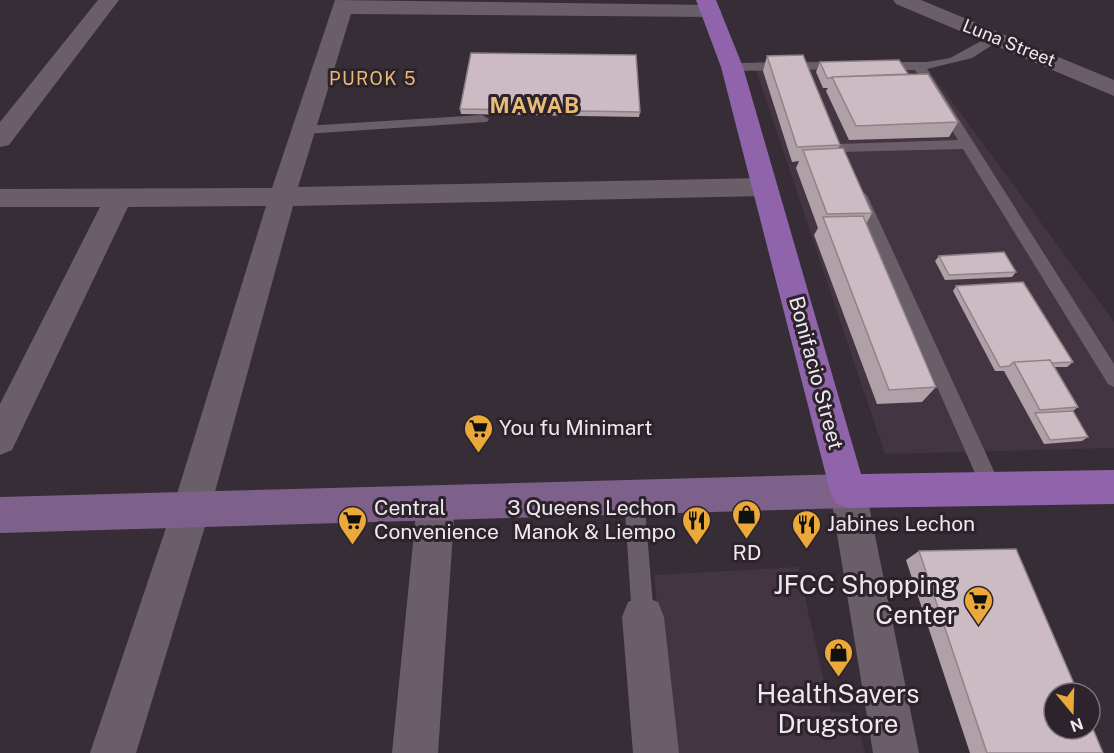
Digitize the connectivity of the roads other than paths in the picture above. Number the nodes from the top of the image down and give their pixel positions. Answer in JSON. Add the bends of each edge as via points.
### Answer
{"nodes":[{"id":1,"x":109,"y":0,"type":"edge"},
{"id":2,"x":903,"y":0,"type":"edge"},
{"id":3,"x":344,"y":4,"type":"edge"},
{"id":4,"x":709,"y":5,"type":"edge"},
{"id":5,"x":996,"y":37,"type":"junction"},
{"id":6,"x":803,"y":66,"type":"junction"},
{"id":7,"x":919,"y":66,"type":"junction"},
{"id":8,"x":732,"y":67,"type":"junction"},
{"id":9,"x":812,"y":87,"type":"edge"},
{"id":10,"x":1114,"y":89,"type":"edge"},
{"id":11,"x":482,"y":119,"type":"edge"},
{"id":12,"x":304,"y":130,"type":"junction"},
{"id":13,"x":0,"y":139,"type":"edge"},
{"id":14,"x":966,"y":144,"type":"junction"},
{"id":15,"x":765,"y":187,"type":"junction"},
{"id":16,"x":119,"y":197,"type":"junction"},
{"id":17,"x":282,"y":197,"type":"junction"},
{"id":18,"x":0,"y":198,"type":"edge"},
{"id":19,"x":1114,"y":379,"type":"edge"},
{"id":20,"x":0,"y":439,"type":"edge"},
{"id":21,"x":1114,"y":487,"type":"edge"},
{"id":22,"x":992,"y":489,"type":"junction"},
{"id":23,"x":848,"y":491,"type":"junction"},
{"id":24,"x":634,"y":497,"type":"junction"},
{"id":25,"x":436,"y":503,"type":"junction"},
{"id":26,"x":191,"y":510,"type":"junction"},
{"id":27,"x":0,"y":515,"type":"edge"},
{"id":28,"x":643,"y":617,"type":"joint"},
{"id":29,"x":113,"y":753,"type":"edge"},
{"id":30,"x":415,"y":753,"type":"edge"},
{"id":31,"x":656,"y":753,"type":"edge"},
{"id":32,"x":897,"y":753,"type":"edge"}],
"edges":[{"from":1,"to":13,"type":"street"},
{"from":2,"to":5,"type":"street","name":"Luna Street"},
{"from":3,"to":4,"type":"street"},
{"from":3,"to":12,"type":"street"},
{"from":4,"to":8,"type":"main road","name":"Bonifacio Street"},
{"from":5,"to":7,"type":"lane","via":[[964,58]]},
{"from":5,"to":10,"type":"street","name":"Luna Street"},
{"from":6,"to":7,"type":"lane"},
{"from":6,"to":8,"type":"lane"},
{"from":6,"to":9,"type":"lane"},
{"from":7,"to":14,"type":"lane"},
{"from":8,"to":15,"type":"main road","name":"Bonifacio Street"},
{"from":11,"to":12,"type":"lane"},
{"from":12,"to":17,"type":"street"},
{"from":14,"to":19,"type":"lane"},
{"from":14,"to":22,"type":"lane","via":[[837,143]]},
{"from":15,"to":17,"type":"street"},
{"from":15,"to":23,"type":"main road","name":"Bonifacio Street"},
{"from":16,"to":17,"type":"street"},
{"from":16,"to":18,"type":"street"},
{"from":16,"to":20,"type":"street"},
{"from":17,"to":26,"type":"street"},
{"from":21,"to":22,"type":"main road"},
{"from":22,"to":23,"type":"main road"},
{"from":23,"to":24,"type":"main road"},
{"from":23,"to":32,"type":"street","name":"Bonifacio Street"},
{"from":24,"to":25,"type":"main road"},
{"from":24,"to":28,"type":"lane"},
{"from":25,"to":26,"type":"main road"},
{"from":25,"to":30,"type":"street"},
{"from":26,"to":27,"type":"main road"},
{"from":26,"to":29,"type":"street"},
{"from":28,"to":31,"type":"street"}]}
